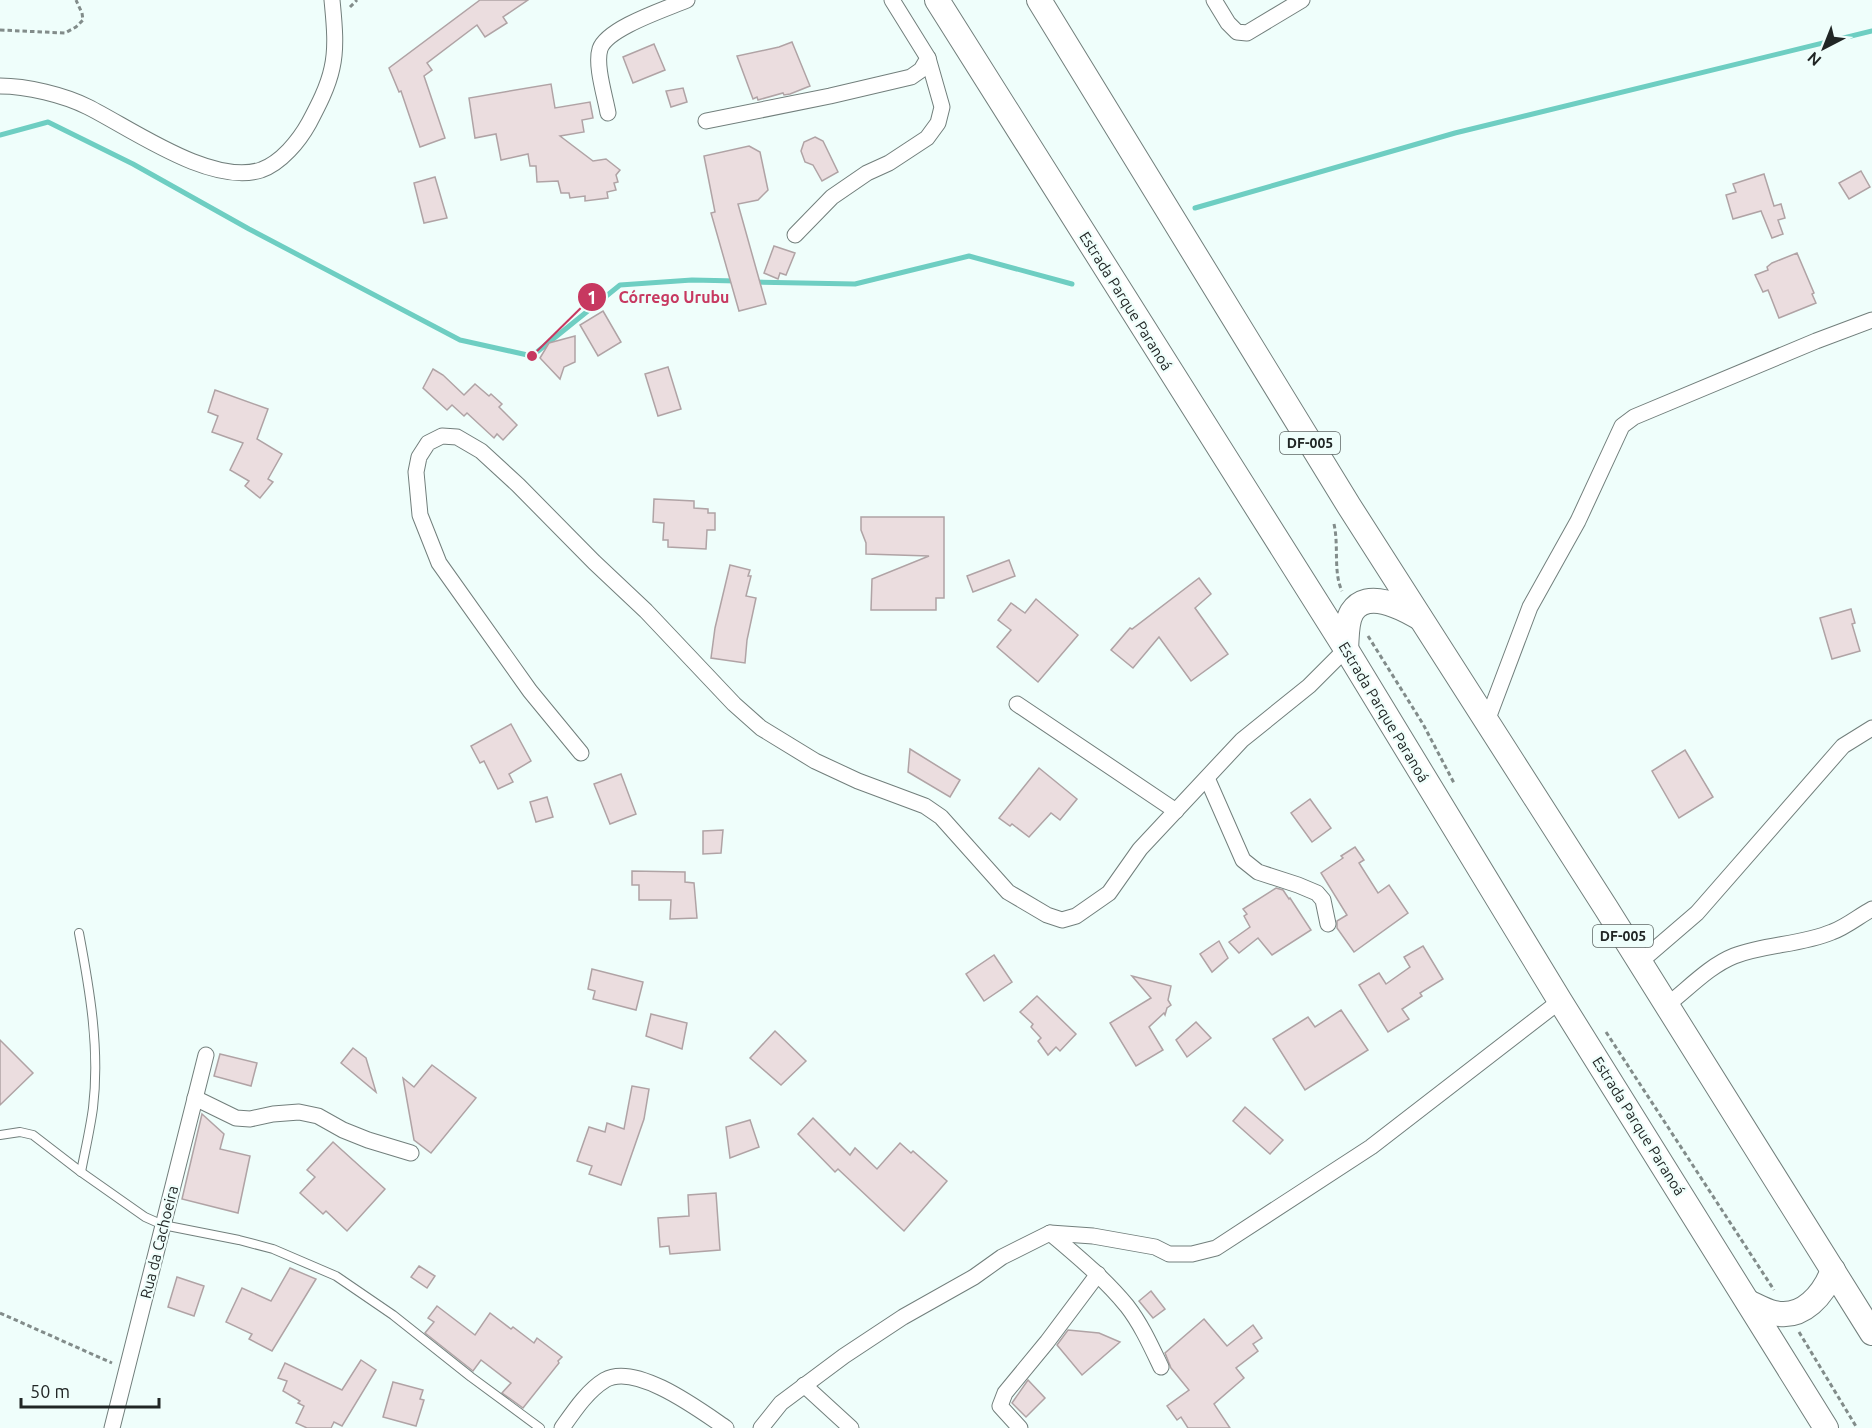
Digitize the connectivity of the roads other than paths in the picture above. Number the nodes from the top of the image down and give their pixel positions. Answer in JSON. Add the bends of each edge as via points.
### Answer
{"nodes":[{"id":1,"x":332,"y":0,"type":"edge"},
{"id":2,"x":687,"y":0,"type":"edge"},
{"id":3,"x":892,"y":0,"type":"edge"},
{"id":4,"x":937,"y":0,"type":"edge"},
{"id":5,"x":1039,"y":0,"type":"edge"},
{"id":6,"x":1214,"y":0,"type":"edge"},
{"id":7,"x":1302,"y":0,"type":"edge"},
{"id":8,"x":928,"y":58,"type":"junction"},
{"id":9,"x":0,"y":86,"type":"edge"},
{"id":10,"x":608,"y":113,"type":"dead end"},
{"id":11,"x":706,"y":121,"type":"dead end"},
{"id":12,"x":795,"y":235,"type":"dead end"},
{"id":13,"x":1872,"y":320,"type":"edge"},
{"id":14,"x":1422,"y":619,"type":"junction"},
{"id":15,"x":1346,"y":649,"type":"junction"},
{"id":16,"x":1017,"y":704,"type":"dead end"},
{"id":17,"x":1487,"y":721,"type":"junction"},
{"id":18,"x":1872,"y":728,"type":"edge"},
{"id":19,"x":581,"y":753,"type":"dead end"},
{"id":20,"x":1207,"y":778,"type":"junction"},
{"id":21,"x":1176,"y":811,"type":"junction"},
{"id":22,"x":1872,"y":909,"type":"edge"},
{"id":23,"x":1328,"y":924,"type":"dead end"},
{"id":24,"x":80,"y":933,"type":"dead end"},
{"id":25,"x":1640,"y":962,"type":"junction"},
{"id":26,"x":1560,"y":1001,"type":"junction"},
{"id":27,"x":1667,"y":1005,"type":"junction"},
{"id":28,"x":206,"y":1055,"type":"dead end"},
{"id":29,"x":195,"y":1098,"type":"junction"},
{"id":30,"x":0,"y":1135,"type":"edge"},
{"id":31,"x":411,"y":1153,"type":"dead end"},
{"id":32,"x":81,"y":1172,"type":"junction"},
{"id":33,"x":163,"y":1225,"type":"junction"},
{"id":34,"x":1050,"y":1233,"type":"junction"},
{"id":35,"x":1833,"y":1270,"type":"junction"},
{"id":36,"x":1098,"y":1274,"type":"junction"},
{"id":37,"x":1748,"y":1302,"type":"junction"},
{"id":38,"x":1872,"y":1334,"type":"edge"},
{"id":39,"x":1161,"y":1366,"type":"dead end"},
{"id":40,"x":804,"y":1385,"type":"junction"},
{"id":41,"x":112,"y":1428,"type":"edge"},
{"id":42,"x":540,"y":1428,"type":"edge"},
{"id":43,"x":562,"y":1428,"type":"edge"},
{"id":44,"x":726,"y":1428,"type":"edge"},
{"id":45,"x":761,"y":1428,"type":"edge"},
{"id":46,"x":851,"y":1428,"type":"edge"},
{"id":47,"x":1020,"y":1428,"type":"edge"},
{"id":48,"x":1826,"y":1428,"type":"edge"}],
"edges":[{"from":1,"to":9,"type":"street","via":[[332,67],[321,99],[304,132],[280,159],[261,170],[222,171],[196,163],[86,106],[36,90]]},
{"from":2,"to":10,"type":"street","via":[[617,31],[604,41],[599,64]]},
{"from":3,"to":8,"type":"street"},
{"from":4,"to":15,"type":"main road","name":"Estrada Parque Paranoá"},
{"from":5,"to":14,"type":"main road","number":"DF-005","via":[[1348,506]]},
{"from":6,"to":7,"type":"street","via":[[1228,23],[1237,32],[1247,33]]},
{"from":8,"to":11,"type":"street","via":[[921,70],[896,82]]},
{"from":8,"to":12,"type":"street","via":[[942,107],[938,123],[927,138],[832,197]]},
{"from":13,"to":17,"type":"street","via":[[1634,417],[1622,426],[1578,521],[1530,607]]},
{"from":14,"to":15,"type":"main road","via":[[1402,607],[1372,600],[1352,610]]},
{"from":14,"to":17,"type":"main road","number":"DF-005"},
{"from":15,"to":20,"type":"street","via":[[1309,686],[1242,740]]},
{"from":15,"to":26,"type":"main road","name":"Estrada Parque Paranoá"},
{"from":16,"to":21,"type":"street"},
{"from":17,"to":25,"type":"main road","number":"DF-005"},
{"from":18,"to":25,"type":"street","via":[[1843,746],[1697,913]]},
{"from":19,"to":21,"type":"street","via":[[530,690],[439,563],[420,515],[416,472],[419,457],[428,444],[442,436],[457,437],[481,451],[761,728],[815,761],[926,806],[941,817],[1008,892],[1047,915],[1062,920],[1076,916],[1109,892],[1140,849]]},
{"from":20,"to":21,"type":"street"},
{"from":20,"to":23,"type":"street","via":[[1243,860],[1258,872],[1317,893],[1323,900]]},
{"from":22,"to":27,"type":"street","via":[[1832,932],[1731,957]]},
{"from":24,"to":32,"type":"lane","via":[[95,1050],[93,1108]]},
{"from":25,"to":27,"type":"main road","number":"DF-005"},
{"from":26,"to":34,"type":"street","via":[[1371,1148],[1216,1248],[1169,1254],[1155,1247],[1093,1236]]},
{"from":26,"to":37,"type":"main road","name":"Estrada Parque Paranoá"},
{"from":27,"to":35,"type":"main road","number":"DF-005"},
{"from":28,"to":29,"type":"street","name":"Rua da Cachoeira"},
{"from":29,"to":31,"type":"street","via":[[236,1118],[299,1112],[318,1116],[368,1140]]},
{"from":29,"to":33,"type":"street","name":"Rua da Cachoeira"},
{"from":30,"to":32,"type":"lane","via":[[33,1135]]},
{"from":32,"to":33,"type":"lane","via":[[130,1208]]},
{"from":33,"to":41,"type":"street","name":"Rua da Cachoeira"},
{"from":33,"to":42,"type":"lane","via":[[273,1249],[336,1276]]},
{"from":34,"to":36,"type":"street"},
{"from":34,"to":40,"type":"street","via":[[903,1317]]},
{"from":35,"to":37,"type":"main road","via":[[1819,1297],[1801,1310],[1776,1313]]},
{"from":35,"to":38,"type":"main road","number":"DF-005"},
{"from":36,"to":39,"type":"street","via":[[1128,1308]]},
{"from":36,"to":47,"type":"street","via":[[1005,1393],[1000,1406]]},
{"from":37,"to":48,"type":"main road","name":"Estrada Parque Paranoá"},
{"from":40,"to":45,"type":"street","via":[[781,1403]]},
{"from":40,"to":46,"type":"street"},
{"from":43,"to":44,"type":"street","via":[[582,1400],[617,1375],[643,1380],[678,1396]]}]}
